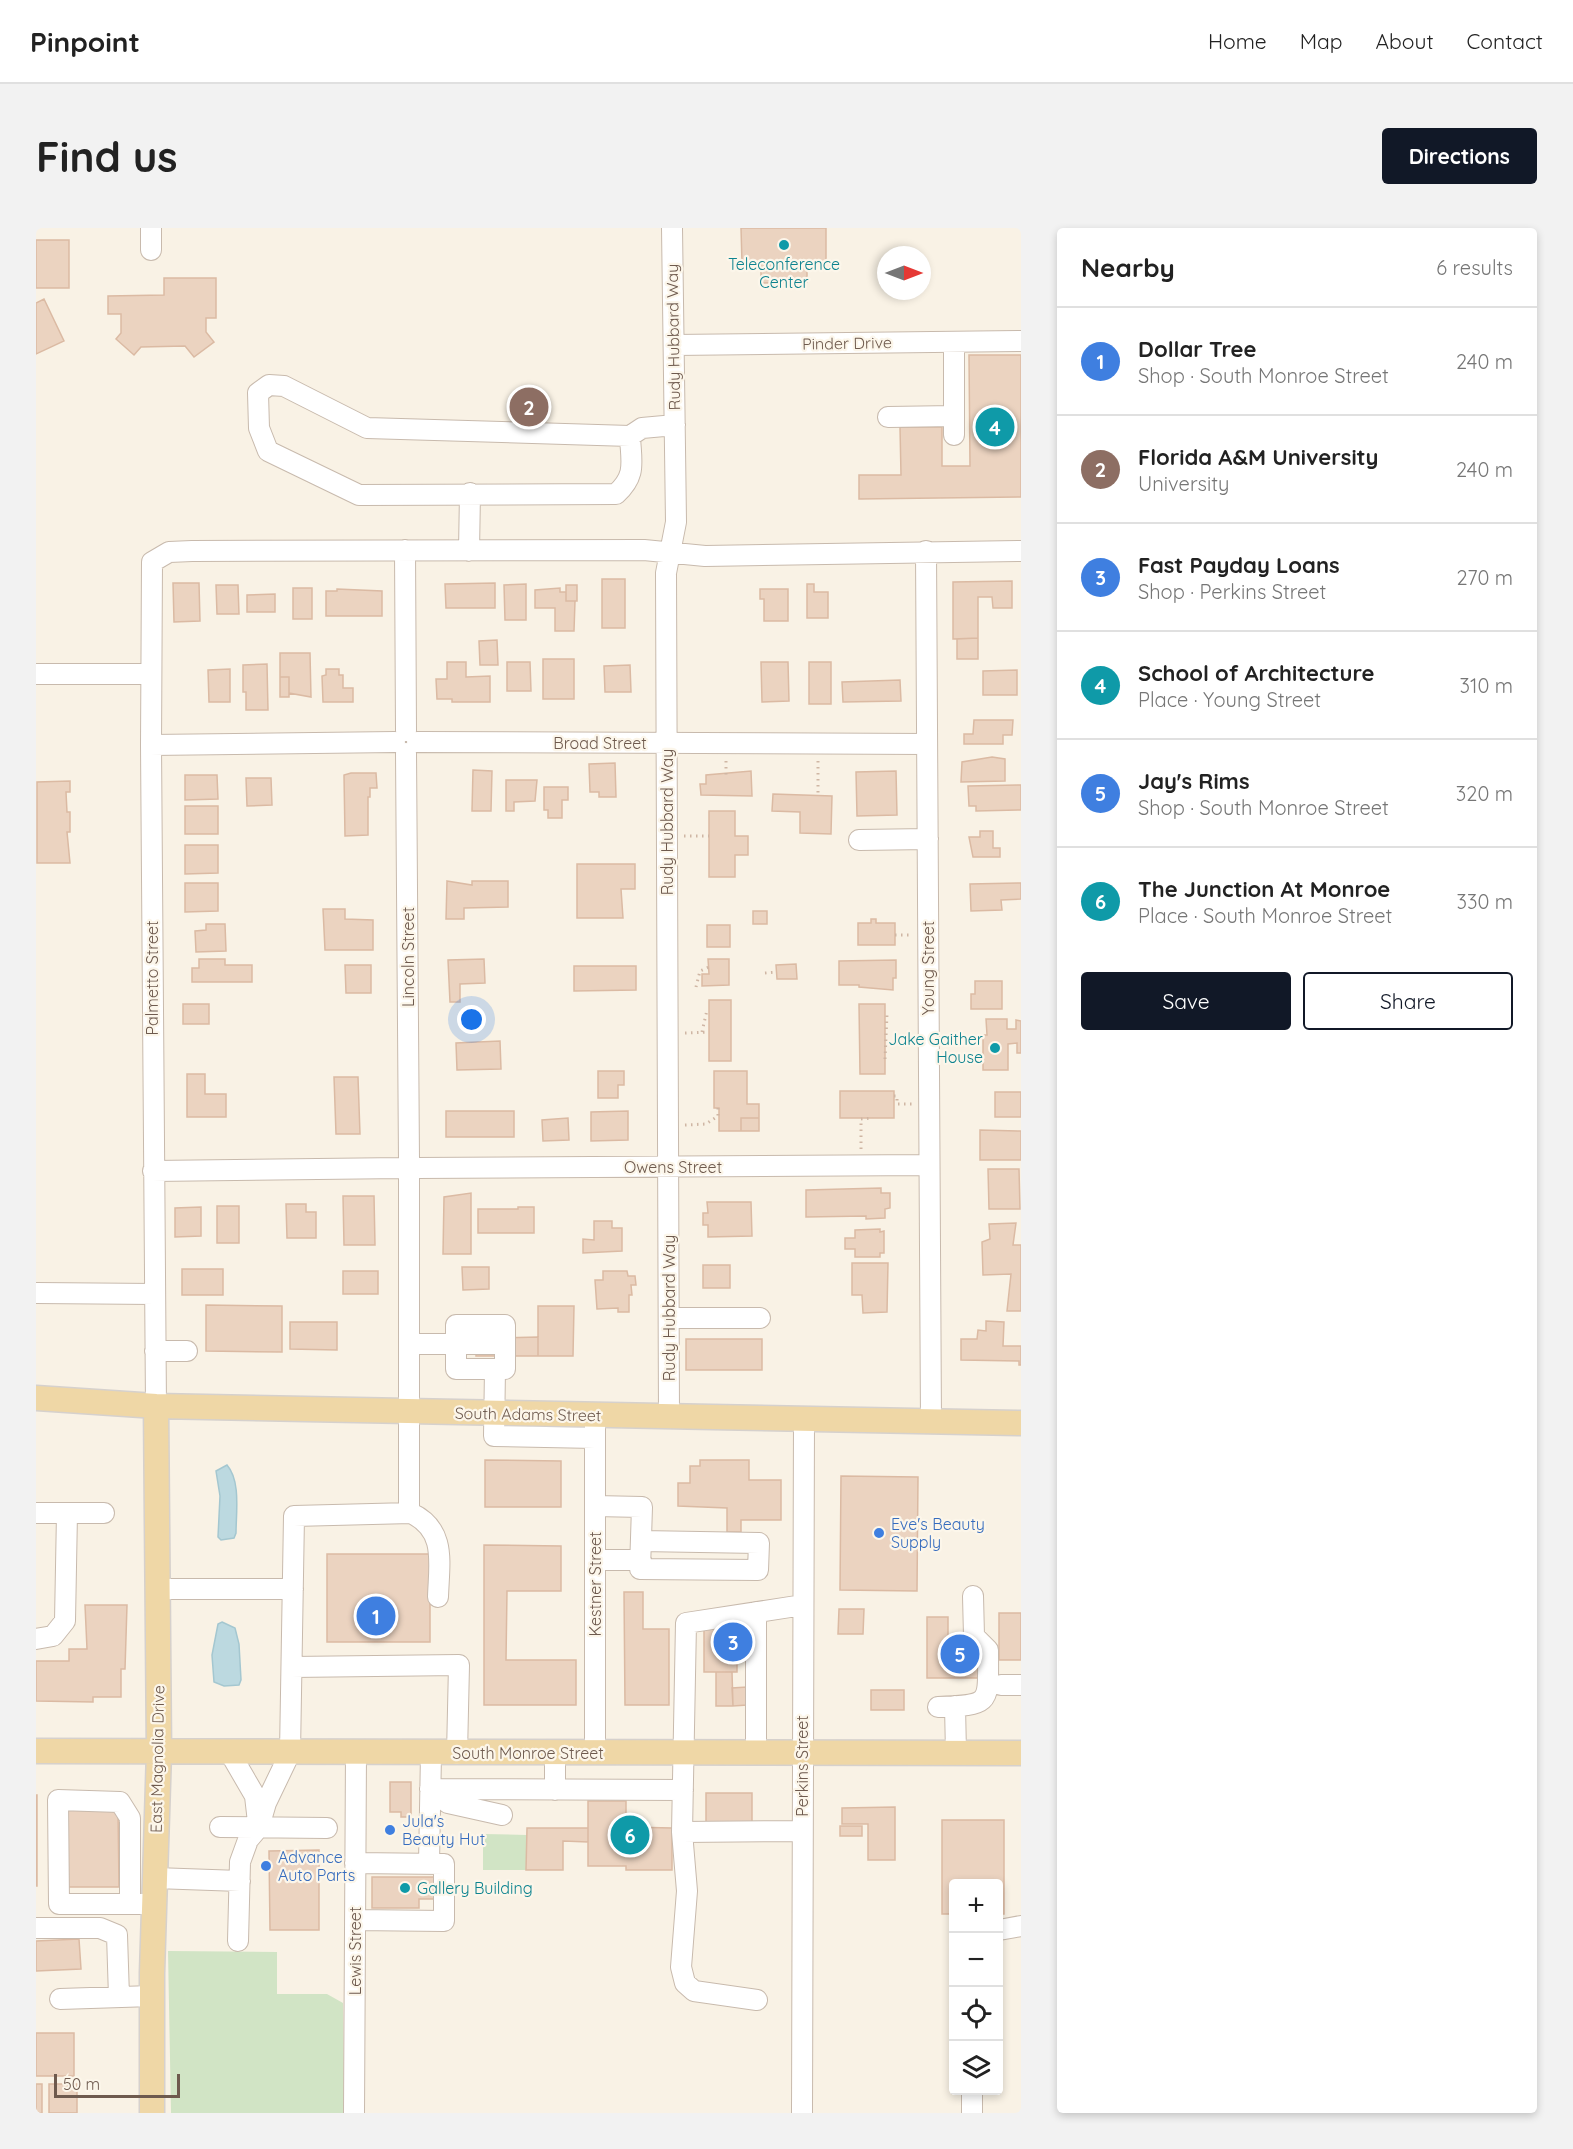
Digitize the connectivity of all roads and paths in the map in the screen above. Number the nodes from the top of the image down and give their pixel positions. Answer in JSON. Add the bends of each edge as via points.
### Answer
{"nodes":[{"id":1,"x":151,"y":228,"type":"edge"},
{"id":2,"x":672,"y":228,"type":"edge"},
{"id":3,"x":151,"y":250,"type":"dead end"},
{"id":4,"x":1021,"y":341,"type":"edge"},
{"id":5,"x":954,"y":342,"type":"junction"},
{"id":6,"x":674,"y":345,"type":"junction"},
{"id":7,"x":888,"y":417,"type":"dead end"},
{"id":8,"x":675,"y":425,"type":"junction"},
{"id":9,"x":630,"y":436,"type":"junction"},
{"id":10,"x":470,"y":494,"type":"junction"},
{"id":11,"x":405,"y":550,"type":"junction"},
{"id":12,"x":469,"y":551,"type":"junction"},
{"id":13,"x":926,"y":551,"type":"junction"},
{"id":14,"x":1021,"y":551,"type":"edge"},
{"id":15,"x":670,"y":552,"type":"junction"},
{"id":16,"x":36,"y":674,"type":"edge"},
{"id":17,"x":151,"y":674,"type":"junction"},
{"id":18,"x":406,"y":742,"type":"junction"},
{"id":19,"x":667,"y":744,"type":"junction"},
{"id":20,"x":818,"y":744,"type":"junction"},
{"id":21,"x":927,"y":744,"type":"junction"},
{"id":22,"x":151,"y":745,"type":"junction"},
{"id":23,"x":818,"y":795,"type":"dead end"},
{"id":24,"x":667,"y":836,"type":"junction"},
{"id":25,"x":709,"y":836,"type":"dead end"},
{"id":26,"x":928,"y":839,"type":"junction"},
{"id":27,"x":859,"y":840,"type":"dead end"},
{"id":28,"x":709,"y":967,"type":"dead end"},
{"id":29,"x":777,"y":972,"type":"dead end"},
{"id":30,"x":765,"y":973,"type":"dead end"},
{"id":31,"x":696,"y":987,"type":"dead end"},
{"id":32,"x":707,"y":1010,"type":"dead end"},
{"id":33,"x":887,"y":1014,"type":"dead end"},
{"id":34,"x":702,"y":1032,"type":"junction"},
{"id":35,"x":709,"y":1032,"type":"dead end"},
{"id":36,"x":668,"y":1033,"type":"junction"},
{"id":37,"x":885,"y":1059,"type":"dead end"},
{"id":38,"x":894,"y":1096,"type":"dead end"},
{"id":39,"x":929,"y":1104,"type":"junction"},
{"id":40,"x":717,"y":1108,"type":"dead end"},
{"id":41,"x":873,"y":1118,"type":"dead end"},
{"id":42,"x":668,"y":1126,"type":"junction"},
{"id":43,"x":861,"y":1165,"type":"junction"},
{"id":44,"x":929,"y":1165,"type":"junction"},
{"id":45,"x":669,"y":1167,"type":"junction"},
{"id":46,"x":409,"y":1168,"type":"junction"},
{"id":47,"x":153,"y":1172,"type":"junction"},
{"id":48,"x":36,"y":1293,"type":"edge"},
{"id":49,"x":155,"y":1294,"type":"junction"},
{"id":50,"x":669,"y":1318,"type":"junction"},
{"id":51,"x":760,"y":1318,"type":"dead end"},
{"id":52,"x":409,"y":1344,"type":"junction"},
{"id":53,"x":456,"y":1344,"type":"junction"},
{"id":54,"x":155,"y":1351,"type":"junction"},
{"id":55,"x":187,"y":1351,"type":"dead end"},
{"id":56,"x":495,"y":1369,"type":"junction"},
{"id":57,"x":36,"y":1398,"type":"edge"},
{"id":58,"x":156,"y":1406,"type":"junction"},
{"id":59,"x":408,"y":1411,"type":"junction"},
{"id":60,"x":494,"y":1413,"type":"junction"},
{"id":61,"x":669,"y":1417,"type":"junction"},
{"id":62,"x":804,"y":1420,"type":"junction"},
{"id":63,"x":931,"y":1422,"type":"junction"},
{"id":64,"x":1021,"y":1423,"type":"edge"},
{"id":65,"x":584,"y":1427,"type":"junction"},
{"id":66,"x":595,"y":1506,"type":"junction"},
{"id":67,"x":36,"y":1513,"type":"edge"},
{"id":68,"x":67,"y":1513,"type":"junction"},
{"id":69,"x":104,"y":1513,"type":"dead end"},
{"id":70,"x":409,"y":1513,"type":"junction"},
{"id":71,"x":641,"y":1550,"type":"junction"},
{"id":72,"x":595,"y":1560,"type":"junction"},
{"id":73,"x":158,"y":1589,"type":"junction"},
{"id":74,"x":293,"y":1589,"type":"junction"},
{"id":75,"x":973,"y":1596,"type":"dead end"},
{"id":76,"x":438,"y":1598,"type":"dead end"},
{"id":77,"x":803,"y":1605,"type":"junction"},
{"id":78,"x":756,"y":1612,"type":"junction"},
{"id":79,"x":36,"y":1639,"type":"edge"},
{"id":80,"x":292,"y":1667,"type":"junction"},
{"id":81,"x":1001,"y":1685,"type":"dead end"},
{"id":82,"x":1021,"y":1685,"type":"edge"},
{"id":83,"x":36,"y":1751,"type":"edge"},
{"id":84,"x":159,"y":1752,"type":"junction"},
{"id":85,"x":230,"y":1753,"type":"junction"},
{"id":86,"x":290,"y":1753,"type":"junction"},
{"id":87,"x":555,"y":1753,"type":"junction"},
{"id":88,"x":595,"y":1753,"type":"junction"},
{"id":89,"x":683,"y":1753,"type":"junction"},
{"id":90,"x":756,"y":1753,"type":"junction"},
{"id":91,"x":802,"y":1753,"type":"junction"},
{"id":92,"x":956,"y":1753,"type":"junction"},
{"id":93,"x":1021,"y":1753,"type":"edge"},
{"id":94,"x":356,"y":1754,"type":"junction"},
{"id":95,"x":431,"y":1754,"type":"junction"},
{"id":96,"x":458,"y":1754,"type":"junction"},
{"id":97,"x":430,"y":1789,"type":"junction"},
{"id":98,"x":555,"y":1790,"type":"junction"},
{"id":99,"x":683,"y":1790,"type":"junction"},
{"id":100,"x":502,"y":1815,"type":"dead end"},
{"id":101,"x":220,"y":1827,"type":"dead end"},
{"id":102,"x":259,"y":1827,"type":"junction"},
{"id":103,"x":327,"y":1828,"type":"dead end"},
{"id":104,"x":802,"y":1831,"type":"junction"},
{"id":105,"x":682,"y":1833,"type":"junction"},
{"id":106,"x":355,"y":1863,"type":"junction"},
{"id":107,"x":429,"y":1864,"type":"junction"},
{"id":108,"x":155,"y":1878,"type":"junction"},
{"id":109,"x":240,"y":1881,"type":"junction"},
{"id":110,"x":130,"y":1904,"type":"junction"},
{"id":111,"x":154,"y":1904,"type":"junction"},
{"id":112,"x":355,"y":1920,"type":"junction"},
{"id":113,"x":1021,"y":1926,"type":"edge"},
{"id":114,"x":36,"y":1929,"type":"edge"},
{"id":115,"x":1003,"y":1929,"type":"edge"},
{"id":116,"x":238,"y":1941,"type":"dead end"},
{"id":117,"x":152,"y":1996,"type":"junction"},
{"id":118,"x":119,"y":1997,"type":"junction"},
{"id":119,"x":60,"y":1999,"type":"dead end"},
{"id":120,"x":757,"y":2000,"type":"dead end"},
{"id":121,"x":972,"y":2095,"type":"edge"},
{"id":122,"x":152,"y":2113,"type":"edge"},
{"id":123,"x":354,"y":2113,"type":"edge"},
{"id":124,"x":802,"y":2113,"type":"edge"},
{"id":125,"x":972,"y":2113,"type":"edge"}],
"edges":[{"from":1,"to":3,"type":"street"},
{"from":2,"to":6,"type":"street","name":"Rudy Hubbard Way"},
{"from":4,"to":5,"type":"street","name":"Pinder Drive"},
{"from":5,"to":6,"type":"street","name":"Pinder Drive"},
{"from":5,"to":7,"type":"street","via":[[954,425]]},
{"from":6,"to":8,"type":"street","name":"Rudy Hubbard Way"},
{"from":8,"to":9,"type":"street","via":[[642,428]]},
{"from":8,"to":15,"type":"street","name":"Rudy Hubbard Way","via":[[676,522]]},
{"from":9,"to":10,"type":"street","via":[[632,474],[616,494]]},
{"from":9,"to":10,"type":"street","via":[[367,428],[284,386],[269,385],[258,393],[259,428],[268,451],[359,495]]},
{"from":10,"to":12,"type":"street"},
{"from":11,"to":12,"type":"street"},
{"from":11,"to":17,"type":"street","name":"Palmetto Street","via":[[192,550],[161,555],[153,562],[151,579]]},
{"from":11,"to":18,"type":"street","name":"Lincoln Street"},
{"from":12,"to":15,"type":"street"},
{"from":13,"to":14,"type":"street"},
{"from":13,"to":15,"type":"street","via":[[705,556]]},
{"from":13,"to":21,"type":"street","name":"Young Street"},
{"from":15,"to":19,"type":"street","name":"Rudy Hubbard Way","via":[[666,573]]},
{"from":16,"to":17,"type":"street"},
{"from":17,"to":22,"type":"street","name":"Palmetto Street"},
{"from":18,"to":19,"type":"street","name":"Broad Street"},
{"from":18,"to":22,"type":"street","name":"Broad Street"},
{"from":18,"to":46,"type":"street","name":"Lincoln Street"},
{"from":19,"to":20,"type":"street","name":"Broad Street"},
{"from":19,"to":24,"type":"street","name":"Rudy Hubbard Way"},
{"from":20,"to":21,"type":"street","name":"Broad Street"},
{"from":20,"to":23,"type":"path"},
{"from":21,"to":26,"type":"street","name":"Young Street"},
{"from":22,"to":47,"type":"street","name":"Palmetto Street"},
{"from":24,"to":25,"type":"path"},
{"from":24,"to":36,"type":"street","name":"Rudy Hubbard Way"},
{"from":26,"to":27,"type":"street"},
{"from":26,"to":39,"type":"street","name":"Young Street"},
{"from":28,"to":31,"type":"path","via":[[700,970]]},
{"from":29,"to":30,"type":"path"},
{"from":32,"to":34,"type":"path"},
{"from":33,"to":37,"type":"path"},
{"from":34,"to":35,"type":"path"},
{"from":34,"to":36,"type":"path"},
{"from":36,"to":42,"type":"street","name":"Rudy Hubbard Way"},
{"from":38,"to":39,"type":"path","via":[[897,1104]]},
{"from":39,"to":44,"type":"street","name":"Young Street"},
{"from":40,"to":42,"type":"path","via":[[717,1116],[711,1122]]},
{"from":41,"to":43,"type":"path","via":[[861,1119]]},
{"from":42,"to":45,"type":"street","name":"Rudy Hubbard Way"},
{"from":43,"to":44,"type":"street","name":"Owens Street"},
{"from":43,"to":45,"type":"street","name":"Owens Street"},
{"from":44,"to":63,"type":"street","name":"Young Street"},
{"from":45,"to":46,"type":"street","name":"Owens Street"},
{"from":45,"to":50,"type":"street","name":"Rudy Hubbard Way"},
{"from":46,"to":47,"type":"street","name":"Owens Street"},
{"from":46,"to":52,"type":"street","name":"Lincoln Street"},
{"from":47,"to":49,"type":"street","name":"Palmetto Street"},
{"from":48,"to":49,"type":"street"},
{"from":49,"to":54,"type":"street","name":"Palmetto Street"},
{"from":50,"to":51,"type":"street"},
{"from":50,"to":61,"type":"street","name":"Rudy Hubbard Way"},
{"from":52,"to":53,"type":"street"},
{"from":52,"to":59,"type":"street","name":"Lincoln Street"},
{"from":53,"to":56,"type":"street","via":[[456,1369]]},
{"from":53,"to":56,"type":"street","via":[[505,1344],[505,1369]]},
{"from":54,"to":55,"type":"street"},
{"from":54,"to":58,"type":"street","name":"Palmetto Street"},
{"from":56,"to":60,"type":"street"},
{"from":57,"to":58,"type":"main road","name":"South Adams Street"},
{"from":58,"to":59,"type":"main road","name":"South Adams Street"},
{"from":58,"to":73,"type":"main road","name":"East Magnolia Drive"},
{"from":59,"to":60,"type":"main road","name":"South Adams Street"},
{"from":59,"to":70,"type":"street","name":"Lincoln Street"},
{"from":60,"to":65,"type":"main road","name":"South Adams Street","via":[[521,1425]]},
{"from":61,"to":62,"type":"main road","name":"South Adams Street"},
{"from":61,"to":65,"type":"main road","name":"South Adams Street"},
{"from":62,"to":63,"type":"main road","name":"South Adams Street"},
{"from":62,"to":77,"type":"street","name":"Perkins Street"},
{"from":63,"to":64,"type":"main road","name":"South Adams Street"},
{"from":65,"to":66,"type":"street","name":"Kestner Street"},
{"from":66,"to":71,"type":"street","via":[[642,1507]]},
{"from":66,"to":72,"type":"street","name":"Kestner Street"},
{"from":67,"to":68,"type":"street"},
{"from":68,"to":69,"type":"street"},
{"from":68,"to":79,"type":"street","via":[[65,1621],[52,1636]]},
{"from":70,"to":74,"type":"street","via":[[294,1516]]},
{"from":70,"to":76,"type":"street","via":[[425,1520],[434,1531],[439,1555]]},
{"from":71,"to":71,"type":"street","via":[[640,1569],[758,1570],[759,1543]]},
{"from":71,"to":72,"type":"street"},
{"from":72,"to":88,"type":"street","name":"Kestner Street"},
{"from":73,"to":74,"type":"street"},
{"from":73,"to":84,"type":"main road","name":"East Magnolia Drive"},
{"from":74,"to":80,"type":"street"},
{"from":75,"to":92,"type":"street","via":[[974,1636],[988,1650],[988,1691],[981,1702],[972,1706],[946,1707]]},
{"from":77,"to":78,"type":"street"},
{"from":77,"to":91,"type":"street","name":"Perkins Street"},
{"from":78,"to":89,"type":"street","via":[[686,1623]]},
{"from":78,"to":90,"type":"street"},
{"from":80,"to":86,"type":"street"},
{"from":80,"to":96,"type":"street","via":[[459,1665]]},
{"from":81,"to":82,"type":"street"},
{"from":83,"to":84,"type":"main road","name":"South Monroe Street"},
{"from":84,"to":85,"type":"main road","name":"South Monroe Street"},
{"from":84,"to":108,"type":"main road","name":"East Magnolia Drive"},
{"from":85,"to":86,"type":"main road","name":"South Monroe Street"},
{"from":85,"to":102,"type":"street","via":[[255,1796]]},
{"from":86,"to":94,"type":"main road","name":"South Monroe Street"},
{"from":86,"to":102,"type":"street"},
{"from":87,"to":88,"type":"main road","name":"South Monroe Street"},
{"from":87,"to":96,"type":"main road","name":"South Monroe Street"},
{"from":87,"to":98,"type":"street"},
{"from":88,"to":89,"type":"main road","name":"South Monroe Street"},
{"from":89,"to":90,"type":"main road","name":"South Monroe Street"},
{"from":89,"to":99,"type":"street"},
{"from":90,"to":91,"type":"main road","name":"South Monroe Street"},
{"from":91,"to":92,"type":"main road","name":"South Monroe Street"},
{"from":91,"to":104,"type":"street","name":"Perkins Street"},
{"from":92,"to":93,"type":"main road","name":"South Monroe Street"},
{"from":94,"to":95,"type":"main road","name":"South Monroe Street"},
{"from":94,"to":106,"type":"street","name":"Lewis Street"},
{"from":95,"to":96,"type":"main road","name":"South Monroe Street"},
{"from":95,"to":97,"type":"street"},
{"from":97,"to":98,"type":"street"},
{"from":97,"to":100,"type":"street","via":[[448,1803]]},
{"from":97,"to":107,"type":"street"},
{"from":98,"to":99,"type":"street"},
{"from":99,"to":105,"type":"street"},
{"from":101,"to":102,"type":"street"},
{"from":102,"to":103,"type":"street"},
{"from":102,"to":109,"type":"street","via":[[248,1839],[240,1863]]},
{"from":104,"to":105,"type":"street"},
{"from":104,"to":124,"type":"street","name":"Perkins Street"},
{"from":105,"to":120,"type":"street","via":[[687,1891],[681,1967],[685,1983],[703,1994]]},
{"from":106,"to":107,"type":"street"},
{"from":106,"to":112,"type":"street","name":"Lewis Street"},
{"from":107,"to":112,"type":"street","via":[[444,1864],[444,1921]]},
{"from":108,"to":109,"type":"street"},
{"from":108,"to":111,"type":"main road","name":"East Magnolia Drive"},
{"from":109,"to":116,"type":"street"},
{"from":110,"to":110,"type":"street","via":[[59,1904],[58,1800],[120,1802],[130,1818]]},
{"from":110,"to":111,"type":"street"},
{"from":111,"to":117,"type":"main road","name":"East Magnolia Drive"},
{"from":112,"to":123,"type":"street","name":"Lewis Street"},
{"from":113,"to":115,"type":"street"},
{"from":114,"to":118,"type":"street","via":[[100,1928],[117,1935]]},
{"from":117,"to":118,"type":"street"},
{"from":117,"to":122,"type":"main road","name":"East Magnolia Drive"},
{"from":118,"to":119,"type":"street"},
{"from":121,"to":125,"type":"street"}]}
